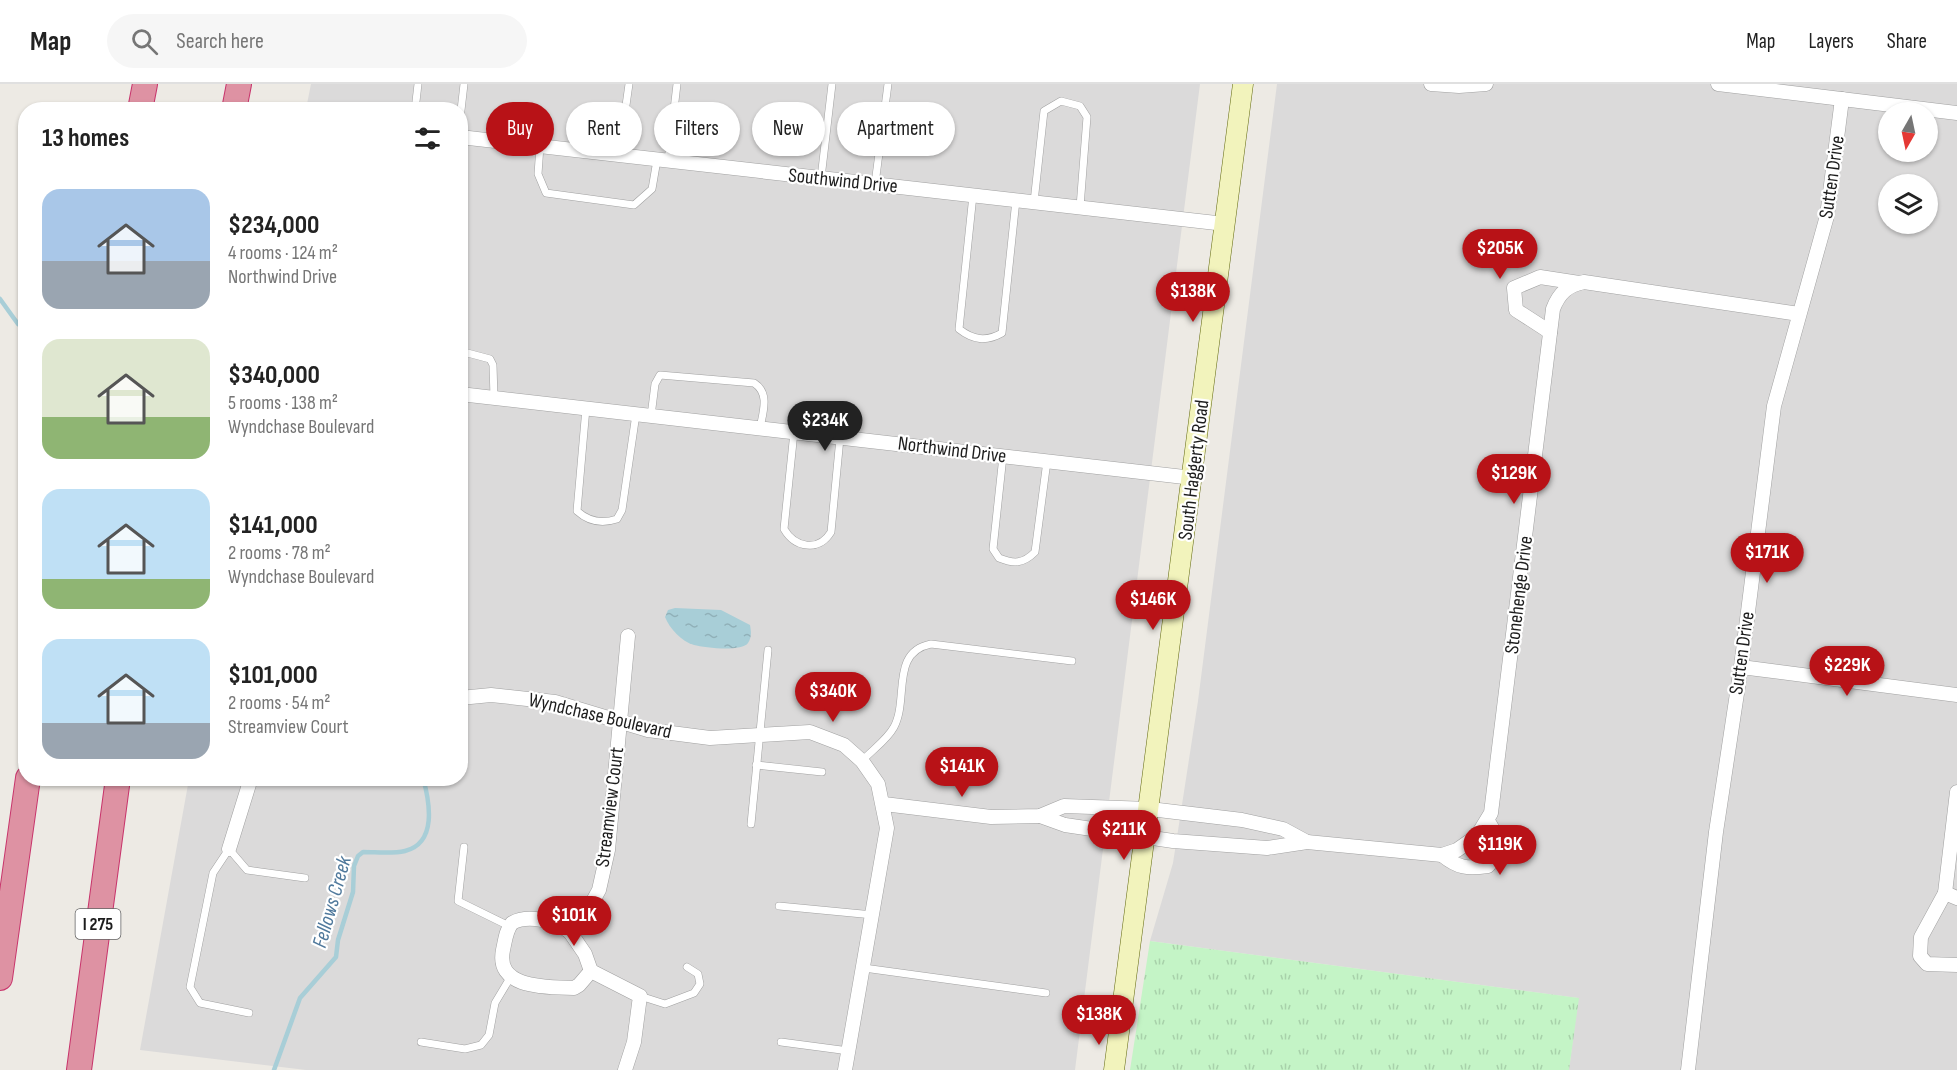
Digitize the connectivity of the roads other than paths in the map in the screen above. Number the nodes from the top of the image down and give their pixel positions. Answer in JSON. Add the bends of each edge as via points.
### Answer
{"nodes":[{"id":1,"x":145,"y":84,"type":"edge"},
{"id":2,"x":238,"y":84,"type":"edge"},
{"id":3,"x":418,"y":84,"type":"edge"},
{"id":4,"x":464,"y":84,"type":"edge"},
{"id":5,"x":629,"y":84,"type":"edge"},
{"id":6,"x":677,"y":84,"type":"edge"},
{"id":7,"x":832,"y":84,"type":"edge"},
{"id":8,"x":888,"y":84,"type":"edge"},
{"id":9,"x":1243,"y":84,"type":"edge"},
{"id":10,"x":1431,"y":84,"type":"edge"},
{"id":11,"x":1486,"y":84,"type":"edge"},
{"id":12,"x":1718,"y":84,"type":"edge"},
{"id":13,"x":1842,"y":99,"type":"junction"},
{"id":14,"x":142,"y":102,"type":"edge"},
{"id":15,"x":235,"y":102,"type":"edge"},
{"id":16,"x":416,"y":102,"type":"edge"},
{"id":17,"x":462,"y":102,"type":"edge"},
{"id":18,"x":626,"y":102,"type":"edge"},
{"id":19,"x":1957,"y":113,"type":"edge"},
{"id":20,"x":468,"y":139,"type":"edge"},
{"id":21,"x":486,"y":141,"type":"edge"},
{"id":22,"x":539,"y":156,"type":"edge"},
{"id":23,"x":628,"y":156,"type":"edge"},
{"id":24,"x":662,"y":160,"type":"junction"},
{"id":25,"x":821,"y":178,"type":"junction"},
{"id":26,"x":875,"y":184,"type":"junction"},
{"id":27,"x":973,"y":195,"type":"junction"},
{"id":28,"x":1016,"y":200,"type":"junction"},
{"id":29,"x":1034,"y":202,"type":"junction"},
{"id":30,"x":1080,"y":207,"type":"junction"},
{"id":31,"x":1225,"y":224,"type":"junction"},
{"id":32,"x":1579,"y":283,"type":"junction"},
{"id":33,"x":1799,"y":314,"type":"junction"},
{"id":34,"x":1550,"y":332,"type":"junction"},
{"id":35,"x":468,"y":353,"type":"edge"},
{"id":36,"x":468,"y":395,"type":"edge"},
{"id":37,"x":494,"y":398,"type":"junction"},
{"id":38,"x":586,"y":408,"type":"junction"},
{"id":39,"x":636,"y":414,"type":"junction"},
{"id":40,"x":651,"y":416,"type":"junction"},
{"id":41,"x":760,"y":429,"type":"junction"},
{"id":42,"x":794,"y":432,"type":"junction"},
{"id":43,"x":840,"y":438,"type":"junction"},
{"id":44,"x":1003,"y":456,"type":"junction"},
{"id":45,"x":1047,"y":461,"type":"junction"},
{"id":46,"x":1193,"y":478,"type":"junction"},
{"id":47,"x":628,"y":636,"type":"dead end"},
{"id":48,"x":768,"y":650,"type":"dead end"},
{"id":49,"x":1072,"y":661,"type":"dead end"},
{"id":50,"x":1741,"y":667,"type":"junction"},
{"id":51,"x":1957,"y":695,"type":"edge"},
{"id":52,"x":468,"y":697,"type":"edge"},
{"id":53,"x":620,"y":721,"type":"junction"},
{"id":54,"x":758,"y":734,"type":"junction"},
{"id":55,"x":862,"y":761,"type":"junction"},
{"id":56,"x":756,"y":765,"type":"junction"},
{"id":57,"x":822,"y":772,"type":"dead end"},
{"id":58,"x":27,"y":786,"type":"edge"},
{"id":59,"x":117,"y":786,"type":"edge"},
{"id":60,"x":249,"y":786,"type":"edge"},
{"id":61,"x":1957,"y":792,"type":"edge"},
{"id":62,"x":884,"y":804,"type":"junction"},
{"id":63,"x":1150,"y":809,"type":"junction"},
{"id":64,"x":1040,"y":816,"type":"junction"},
{"id":65,"x":1488,"y":821,"type":"junction"},
{"id":66,"x":751,"y":824,"type":"dead end"},
{"id":67,"x":1146,"y":836,"type":"junction"},
{"id":68,"x":1307,"y":842,"type":"junction"},
{"id":69,"x":464,"y":847,"type":"dead end"},
{"id":70,"x":229,"y":849,"type":"junction"},
{"id":71,"x":1442,"y":855,"type":"junction"},
{"id":72,"x":304,"y":878,"type":"dead end"},
{"id":73,"x":1951,"y":896,"type":"edge"},
{"id":74,"x":779,"y":906,"type":"dead end"},
{"id":75,"x":873,"y":915,"type":"junction"},
{"id":76,"x":509,"y":926,"type":"junction"},
{"id":77,"x":570,"y":932,"type":"junction"},
{"id":78,"x":1957,"y":965,"type":"edge"},
{"id":79,"x":687,"y":966,"type":"dead end"},
{"id":80,"x":864,"y":968,"type":"junction"},
{"id":81,"x":591,"y":971,"type":"junction"},
{"id":82,"x":0,"y":978,"type":"edge"},
{"id":83,"x":510,"y":978,"type":"junction"},
{"id":84,"x":1046,"y":993,"type":"dead end"},
{"id":85,"x":640,"y":996,"type":"junction"},
{"id":86,"x":249,"y":1013,"type":"dead end"},
{"id":87,"x":421,"y":1042,"type":"dead end"},
{"id":88,"x":781,"y":1042,"type":"dead end"},
{"id":89,"x":849,"y":1051,"type":"junction"},
{"id":90,"x":79,"y":1070,"type":"edge"},
{"id":91,"x":625,"y":1070,"type":"edge"},
{"id":92,"x":845,"y":1070,"type":"edge"},
{"id":93,"x":1114,"y":1070,"type":"edge"},
{"id":94,"x":1688,"y":1070,"type":"edge"}],
"edges":[{"from":1,"to":14,"type":"highway"},
{"from":2,"to":15,"type":"highway"},
{"from":3,"to":16,"type":"lane"},
{"from":4,"to":17,"type":"lane"},
{"from":5,"to":18,"type":"lane"},
{"from":6,"to":24,"type":"lane"},
{"from":7,"to":25,"type":"lane"},
{"from":8,"to":26,"type":"lane"},
{"from":9,"to":31,"type":"main road","name":"South Haggerty Road"},
{"from":10,"to":11,"type":"street"},
{"from":12,"to":13,"type":"street"},
{"from":13,"to":19,"type":"street"},
{"from":13,"to":33,"type":"street","name":"Sutten Drive","via":[[1827,216]]},
{"from":20,"to":21,"type":"street","name":"Southwind Drive"},
{"from":22,"to":24,"type":"lane","via":[[538,174],[546,193],[634,205],[652,189]]},
{"from":23,"to":24,"type":"street","name":"Southwind Drive"},
{"from":24,"to":25,"type":"street","name":"Southwind Drive"},
{"from":25,"to":26,"type":"street","name":"Southwind Drive"},
{"from":26,"to":27,"type":"street","name":"Southwind Drive"},
{"from":27,"to":28,"type":"street","name":"Southwind Drive"},
{"from":27,"to":28,"type":"lane","via":[[959,329],[969,337],[990,340],[1002,333]]},
{"from":28,"to":29,"type":"street","name":"Southwind Drive"},
{"from":29,"to":30,"type":"street","name":"Southwind Drive"},
{"from":29,"to":30,"type":"lane","via":[[1044,111],[1061,101],[1080,106],[1087,117]]},
{"from":30,"to":31,"type":"street","name":"Southwind Drive"},
{"from":31,"to":46,"type":"main road","name":"South Haggerty Road"},
{"from":32,"to":33,"type":"street"},
{"from":32,"to":34,"type":"street","name":"Stonehenge Drive","via":[[1557,298]]},
{"from":32,"to":34,"type":"street","via":[[1540,277],[1514,288],[1516,310]]},
{"from":33,"to":50,"type":"street","name":"Sutten Drive","via":[[1774,406]]},
{"from":34,"to":65,"type":"street","name":"Stonehenge Drive"},
{"from":35,"to":37,"type":"lane","via":[[490,359]]},
{"from":36,"to":37,"type":"street","name":"Northwind Drive"},
{"from":37,"to":38,"type":"street","name":"Northwind Drive"},
{"from":38,"to":39,"type":"street","name":"Northwind Drive"},
{"from":38,"to":39,"type":"lane","via":[[577,512],[586,519],[608,522],[617,519],[622,510]]},
{"from":39,"to":40,"type":"street","name":"Northwind Drive"},
{"from":40,"to":41,"type":"street","name":"Northwind Drive"},
{"from":40,"to":41,"type":"lane","via":[[660,375],[754,382],[765,397]]},
{"from":41,"to":42,"type":"street","name":"Northwind Drive"},
{"from":42,"to":43,"type":"street","name":"Northwind Drive"},
{"from":42,"to":43,"type":"lane","via":[[784,529],[798,544],[816,546],[825,542],[831,531]]},
{"from":43,"to":44,"type":"street","name":"Northwind Drive"},
{"from":44,"to":45,"type":"street","name":"Northwind Drive"},
{"from":44,"to":45,"type":"lane","via":[[993,549],[999,558],[1012,563],[1026,561],[1035,552]]},
{"from":45,"to":46,"type":"street","name":"Northwind Drive"},
{"from":46,"to":63,"type":"main road","name":"South Haggerty Road"},
{"from":47,"to":53,"type":"street","name":"Streamview Court"},
{"from":48,"to":54,"type":"lane"},
{"from":49,"to":55,"type":"lane","via":[[931,644],[920,646],[905,663],[894,726]]},
{"from":50,"to":51,"type":"street"},
{"from":50,"to":94,"type":"street","name":"Sutten Drive","via":[[1716,831]]},
{"from":52,"to":53,"type":"street","name":"Wyndchase Boulevard","via":[[491,695],[555,702]]},
{"from":53,"to":54,"type":"street","name":"Wyndchase Boulevard","via":[[648,730],[710,738]]},
{"from":53,"to":77,"type":"street","name":"Streamview Court","via":[[606,860],[599,890]]},
{"from":54,"to":55,"type":"street","name":"Wyndchase Boulevard","via":[[810,732],[844,745]]},
{"from":54,"to":56,"type":"lane"},
{"from":55,"to":62,"type":"street","name":"Wyndchase Boulevard","via":[[873,773]]},
{"from":56,"to":57,"type":"lane"},
{"from":56,"to":66,"type":"lane"},
{"from":58,"to":82,"type":"highway"},
{"from":59,"to":90,"type":"highway","number":"I 275"},
{"from":60,"to":70,"type":"street"},
{"from":61,"to":73,"type":"street"},
{"from":62,"to":64,"type":"street","via":[[991,818]]},
{"from":62,"to":75,"type":"street","name":"Wyndchase Boulevard","via":[[887,828]]},
{"from":63,"to":64,"type":"street","via":[[1064,806]]},
{"from":63,"to":67,"type":"main road","name":"South Haggerty Road"},
{"from":63,"to":68,"type":"street","via":[[1242,820],[1283,829]]},
{"from":64,"to":67,"type":"street","via":[[1065,825]]},
{"from":65,"to":71,"type":"street","via":[[1469,843]]},
{"from":65,"to":71,"type":"street","via":[[1500,841],[1498,853],[1488,866],[1466,869]]},
{"from":67,"to":68,"type":"street","via":[[1267,848]]},
{"from":67,"to":93,"type":"main road","name":"South Haggerty Road"},
{"from":68,"to":71,"type":"street"},
{"from":69,"to":76,"type":"lane","via":[[458,902]]},
{"from":70,"to":72,"type":"lane","via":[[247,870]]},
{"from":70,"to":86,"type":"lane","via":[[213,873],[190,987],[200,1003]]},
{"from":73,"to":78,"type":"street","via":[[1921,937],[1920,956],[1927,964]]},
{"from":74,"to":75,"type":"lane"},
{"from":75,"to":80,"type":"street","name":"Wyndchase Boulevard"},
{"from":76,"to":77,"type":"street","via":[[523,919],[559,924]]},
{"from":76,"to":83,"type":"street","via":[[501,959]]},
{"from":77,"to":81,"type":"street"},
{"from":79,"to":85,"type":"lane","via":[[698,974],[700,984],[694,993],[665,1004]]},
{"from":80,"to":84,"type":"lane"},
{"from":80,"to":89,"type":"street","name":"Wyndchase Boulevard"},
{"from":81,"to":83,"type":"street","via":[[574,988],[522,983]]},
{"from":81,"to":85,"type":"street"},
{"from":83,"to":87,"type":"lane","via":[[495,1002],[489,1035],[481,1045],[465,1049]]},
{"from":85,"to":91,"type":"street","via":[[634,1042]]},
{"from":88,"to":89,"type":"lane"},
{"from":89,"to":92,"type":"street","name":"Wyndchase Boulevard"}]}
